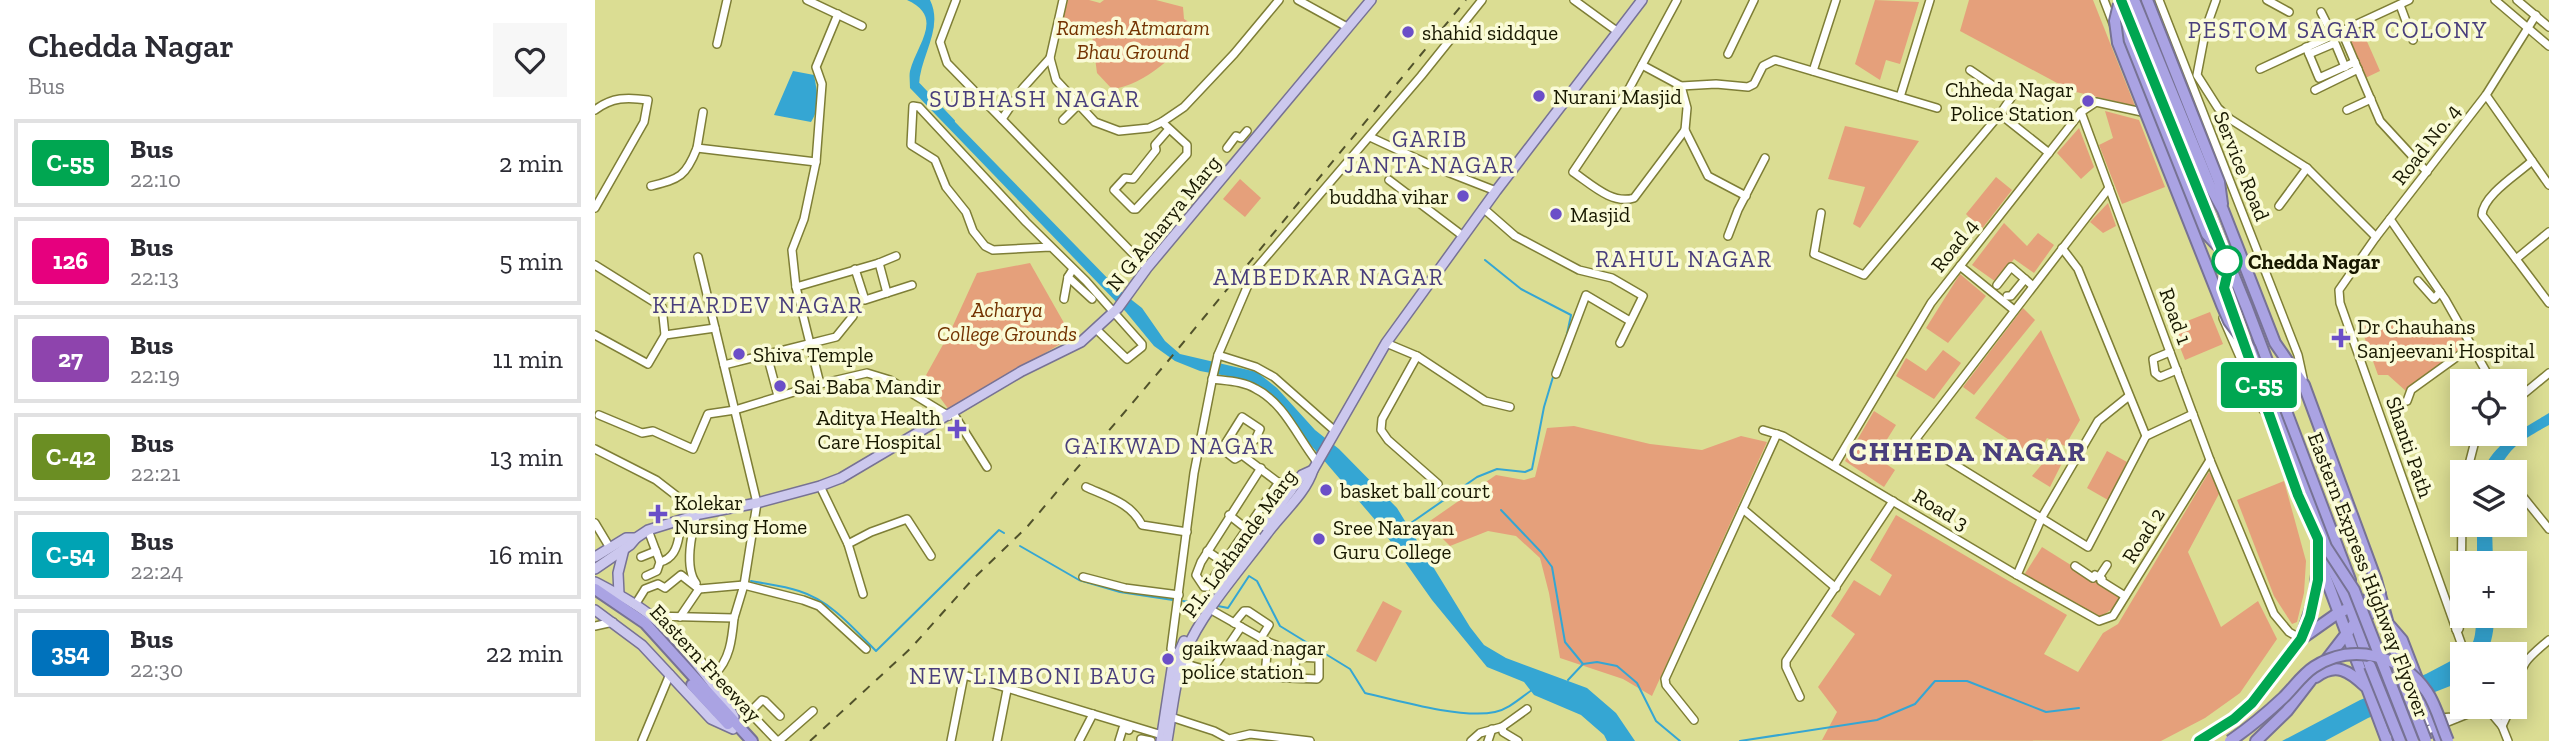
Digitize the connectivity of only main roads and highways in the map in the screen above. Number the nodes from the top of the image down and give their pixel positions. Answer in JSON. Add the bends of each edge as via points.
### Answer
{"nodes":[{"id":1,"x":1371,"y":0,"type":"edge"},
{"id":2,"x":1642,"y":0,"type":"edge"},
{"id":3,"x":2147,"y":0,"type":"edge"},
{"id":4,"x":2120,"y":1,"type":"edge"},
{"id":5,"x":2134,"y":6,"type":"edge"},
{"id":6,"x":2223,"y":210,"type":"junction"},
{"id":7,"x":2222,"y":250,"type":"junction"},
{"id":8,"x":2229,"y":267,"type":"junction"},
{"id":9,"x":1316,"y":464,"type":"junction"},
{"id":10,"x":636,"y":538,"type":"junction"},
{"id":11,"x":2318,"y":539,"type":"junction"},
{"id":12,"x":625,"y":549,"type":"junction"},
{"id":13,"x":1248,"y":554,"type":"junction"},
{"id":14,"x":595,"y":557,"type":"edge"},
{"id":15,"x":2318,"y":557,"type":"junction"},
{"id":16,"x":595,"y":569,"type":"edge"},
{"id":17,"x":595,"y":582,"type":"edge"},
{"id":18,"x":595,"y":589,"type":"edge"},
{"id":19,"x":2354,"y":590,"type":"junction"},
{"id":20,"x":619,"y":594,"type":"junction"},
{"id":21,"x":595,"y":596,"type":"edge"},
{"id":22,"x":2381,"y":599,"type":"junction"},
{"id":23,"x":2350,"y":607,"type":"junction"},
{"id":24,"x":1209,"y":608,"type":"junction"},
{"id":25,"x":595,"y":610,"type":"edge"},
{"id":26,"x":2338,"y":613,"type":"junction"},
{"id":27,"x":2354,"y":624,"type":"junction"},
{"id":28,"x":2389,"y":624,"type":"junction"},
{"id":29,"x":2346,"y":633,"type":"junction"},
{"id":30,"x":2301,"y":639,"type":"junction"},
{"id":31,"x":1179,"y":659,"type":"junction"},
{"id":32,"x":2307,"y":685,"type":"junction"},
{"id":33,"x":2367,"y":688,"type":"junction"},
{"id":34,"x":717,"y":707,"type":"junction"},
{"id":35,"x":735,"y":727,"type":"junction"},
{"id":36,"x":1163,"y":739,"type":"edge"},
{"id":37,"x":2387,"y":739,"type":"edge"},
{"id":38,"x":744,"y":741,"type":"edge"},
{"id":39,"x":752,"y":741,"type":"edge"},
{"id":40,"x":2199,"y":741,"type":"edge"},
{"id":41,"x":2230,"y":741,"type":"edge"},
{"id":42,"x":2256,"y":741,"type":"edge"},
{"id":43,"x":2400,"y":741,"type":"edge"},
{"id":44,"x":2413,"y":741,"type":"edge"},
{"id":45,"x":2426,"y":741,"type":"edge"},
{"id":46,"x":2441,"y":741,"type":"edge"},
{"id":47,"x":2448,"y":741,"type":"edge"}],
"edges":[{"from":1,"to":10,"type":"main road","name":"N G Acharya Marg","via":[[1116,310],[1081,342],[1022,371],[841,478],[698,515],[647,530]]},
{"from":2,"to":9,"type":"main road","name":"P.L. Lokhande Marg","via":[[1386,343]]},
{"from":3,"to":6,"type":"highway","via":[[2219,182]]},
{"from":4,"to":5,"type":"highway"},
{"from":4,"to":7,"type":"highway","bridge":true,"via":[[2124,36],[2203,230]]},
{"from":4,"to":19,"type":"highway","bridge":true,"via":[[2115,21],[2118,43],[2216,292],[2229,321],[2250,349],[2326,547]]},
{"from":5,"to":6,"type":"highway"},
{"from":5,"to":7,"type":"highway","name":"Eastern Express Highway Flyover"},
{"from":6,"to":22,"type":"highway","via":[[2274,344],[2304,385]]},
{"from":7,"to":8,"type":"highway","name":"Eastern Express Highway Flyover"},
{"from":8,"to":11,"type":"highway","via":[[2224,288]]},
{"from":8,"to":19,"type":"highway","name":"Eastern Express Highway Flyover","bridge":true},
{"from":9,"to":13,"type":"main road","name":"P.L. Lokhande Marg","via":[[1308,482]]},
{"from":9,"to":13,"type":"main road","name":"P.L. Lokhande Marg","via":[[1302,475]]},
{"from":10,"to":12,"type":"main road"},
{"from":10,"to":14,"type":"main road","name":"N G Acharya Marg","via":[[626,538]]},
{"from":11,"to":15,"type":"highway"},
{"from":11,"to":23,"type":"highway"},
{"from":12,"to":16,"type":"main road"},
{"from":12,"to":20,"type":"main road","via":[[618,573]]},
{"from":13,"to":24,"type":"main road","name":"P.L. Lokhande Marg"},
{"from":13,"to":24,"type":"main road","name":"P.L. Lokhande Marg"},
{"from":15,"to":26,"type":"highway"},
{"from":15,"to":30,"type":"highway","via":[[2315,596]]},
{"from":17,"to":20,"type":"main road"},
{"from":18,"to":34,"type":"highway","name":"Eastern Freeway","via":[[645,623]]},
{"from":19,"to":44,"type":"highway","name":"Eastern Express Highway Flyover","bridge":true},
{"from":20,"to":35,"type":"main road","via":[[651,616],[679,644],[725,700]]},
{"from":21,"to":34,"type":"highway","name":"Eastern Freeway","via":[[640,628]]},
{"from":22,"to":23,"type":"highway"},
{"from":22,"to":27,"type":"highway"},
{"from":22,"to":28,"type":"highway"},
{"from":23,"to":26,"type":"highway"},
{"from":23,"to":27,"type":"highway"},
{"from":24,"to":31,"type":"main road","name":"P.L. Lokhande Marg"},
{"from":25,"to":35,"type":"main road","via":[[642,645],[711,719]]},
{"from":26,"to":29,"type":"highway"},
{"from":26,"to":30,"type":"highway"},
{"from":27,"to":29,"type":"highway"},
{"from":27,"to":43,"type":"highway","bridge":true},
{"from":28,"to":45,"type":"highway","bridge":true,"via":[[2402,679]]},
{"from":28,"to":46,"type":"highway","bridge":true,"via":[[2402,640]]},
{"from":29,"to":32,"type":"highway"},
{"from":29,"to":33,"type":"highway"},
{"from":30,"to":40,"type":"highway","via":[[2252,703]]},
{"from":31,"to":36,"type":"main road","name":"P.L. Lokhande Marg"},
{"from":31,"to":36,"type":"main road","name":"P.L. Lokhande Marg","via":[[1171,718]]},
{"from":32,"to":33,"type":"highway","via":[[2323,672],[2339,668]]},
{"from":32,"to":42,"type":"highway"},
{"from":33,"to":37,"type":"highway"},
{"from":34,"to":35,"type":"highway","name":"Eastern Freeway"},
{"from":35,"to":38,"type":"highway","name":"Eastern Freeway"},
{"from":35,"to":39,"type":"highway","name":"Eastern Freeway"},
{"from":41,"to":47,"type":"highway","bridge":true,"via":[[2313,667],[2334,656],[2360,653],[2406,668],[2428,692]]}]}
